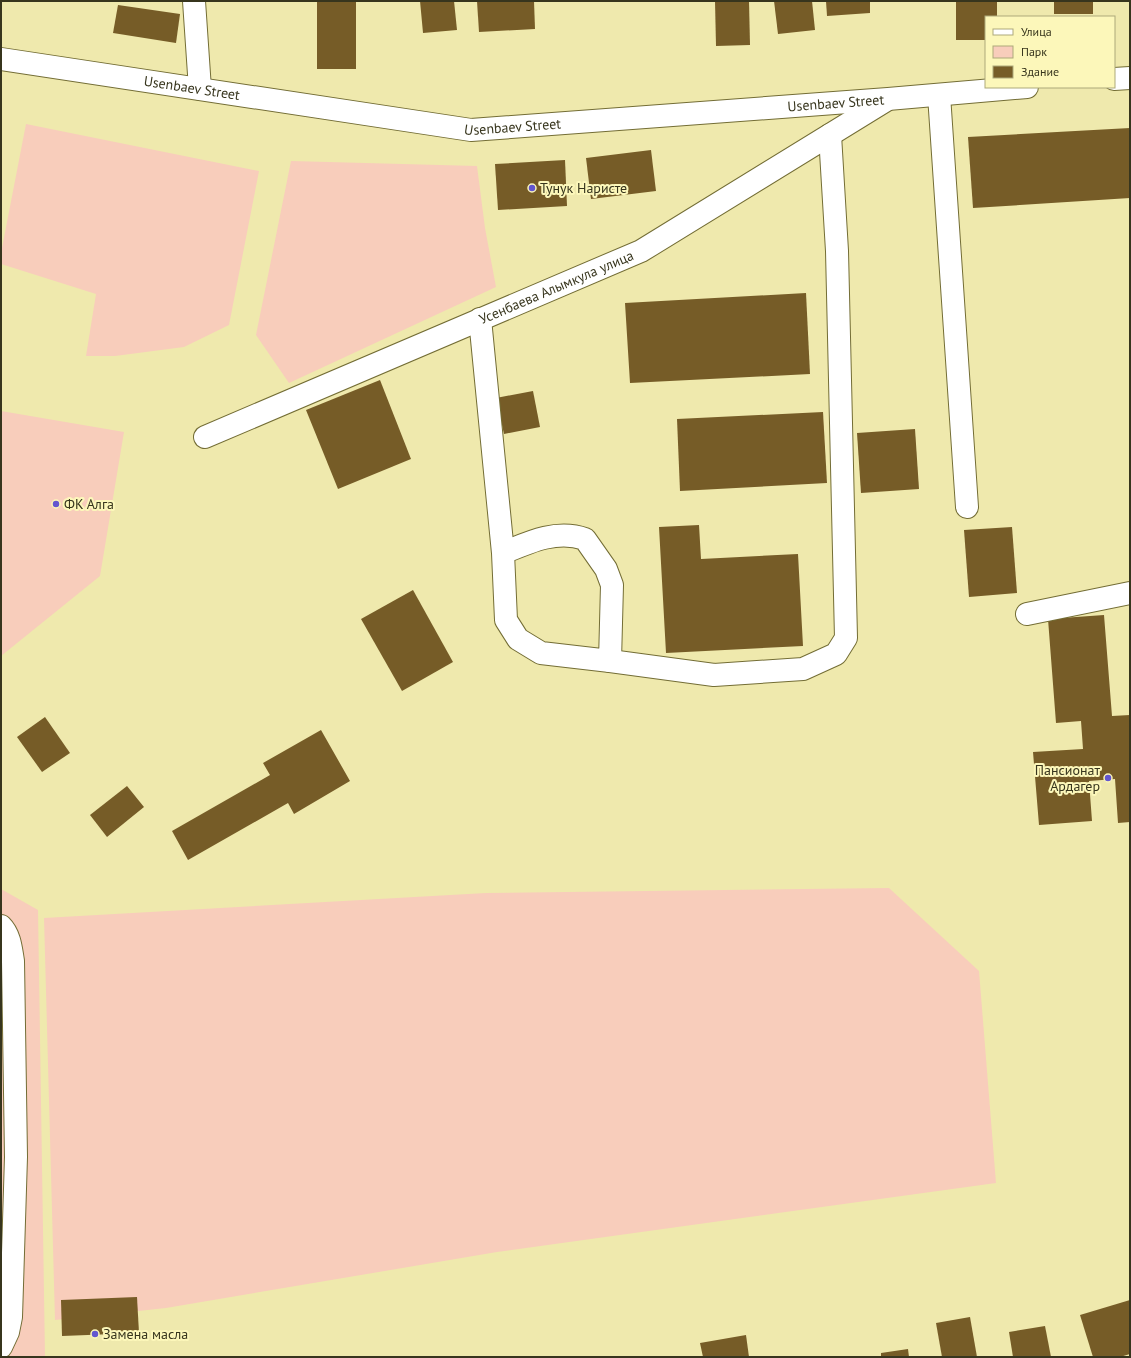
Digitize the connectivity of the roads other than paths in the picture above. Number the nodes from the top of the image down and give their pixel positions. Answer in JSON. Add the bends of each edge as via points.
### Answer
{"nodes":[{"id":1,"x":194,"y":1,"type":"edge"},
{"id":2,"x":1,"y":59,"type":"edge"},
{"id":3,"x":1130,"y":78,"type":"edge"},
{"id":4,"x":1115,"y":80,"type":"edge"},
{"id":5,"x":1016,"y":88,"type":"edge"},
{"id":6,"x":200,"y":89,"type":"junction"},
{"id":7,"x":939,"y":95,"type":"junction"},
{"id":8,"x":888,"y":99,"type":"junction"},
{"id":9,"x":830,"y":135,"type":"junction"},
{"id":10,"x":480,"y":319,"type":"junction"},
{"id":11,"x":206,"y":437,"type":"dead end"},
{"id":12,"x":967,"y":507,"type":"dead end"},
{"id":13,"x":503,"y":553,"type":"junction"},
{"id":14,"x":1130,"y":593,"type":"edge"},
{"id":15,"x":1027,"y":614,"type":"dead end"},
{"id":16,"x":610,"y":661,"type":"junction"},
{"id":17,"x":1,"y":926,"type":"edge"},
{"id":18,"x":7,"y":1274,"type":"edge"},
{"id":19,"x":1,"y":1347,"type":"edge"}],
"edges":[{"from":1,"to":6,"type":"street"},
{"from":2,"to":6,"type":"street","name":"Usenbaev Street"},
{"from":3,"to":4,"type":"street"},
{"from":5,"to":7,"type":"street","name":"Usenbaev Street"},
{"from":6,"to":8,"type":"street","name":"Usenbaev Street","via":[[472,130]]},
{"from":7,"to":8,"type":"street","name":"Usenbaev Street"},
{"from":7,"to":12,"type":"street"},
{"from":8,"to":9,"type":"street","name":"Усенбаева Алымкула улица"},
{"from":9,"to":10,"type":"street","name":"Усенбаева Алымкула улица","via":[[641,251]]},
{"from":9,"to":16,"type":"street","via":[[837,251],[846,638],[836,654],[803,669],[714,675]]},
{"from":10,"to":11,"type":"street","name":"Усенбаева Алымкула улица"},
{"from":10,"to":13,"type":"street"},
{"from":13,"to":16,"type":"street","via":[[506,620],[518,639],[541,653]]},
{"from":13,"to":16,"type":"street","via":[[531,541],[564,535],[585,539],[606,569],[612,584]]},
{"from":14,"to":15,"type":"street"},
{"from":17,"to":18,"type":"street","via":[[10,944],[13,962],[16,1157]]},
{"from":18,"to":19,"type":"street","via":[[8,1332]]}]}
